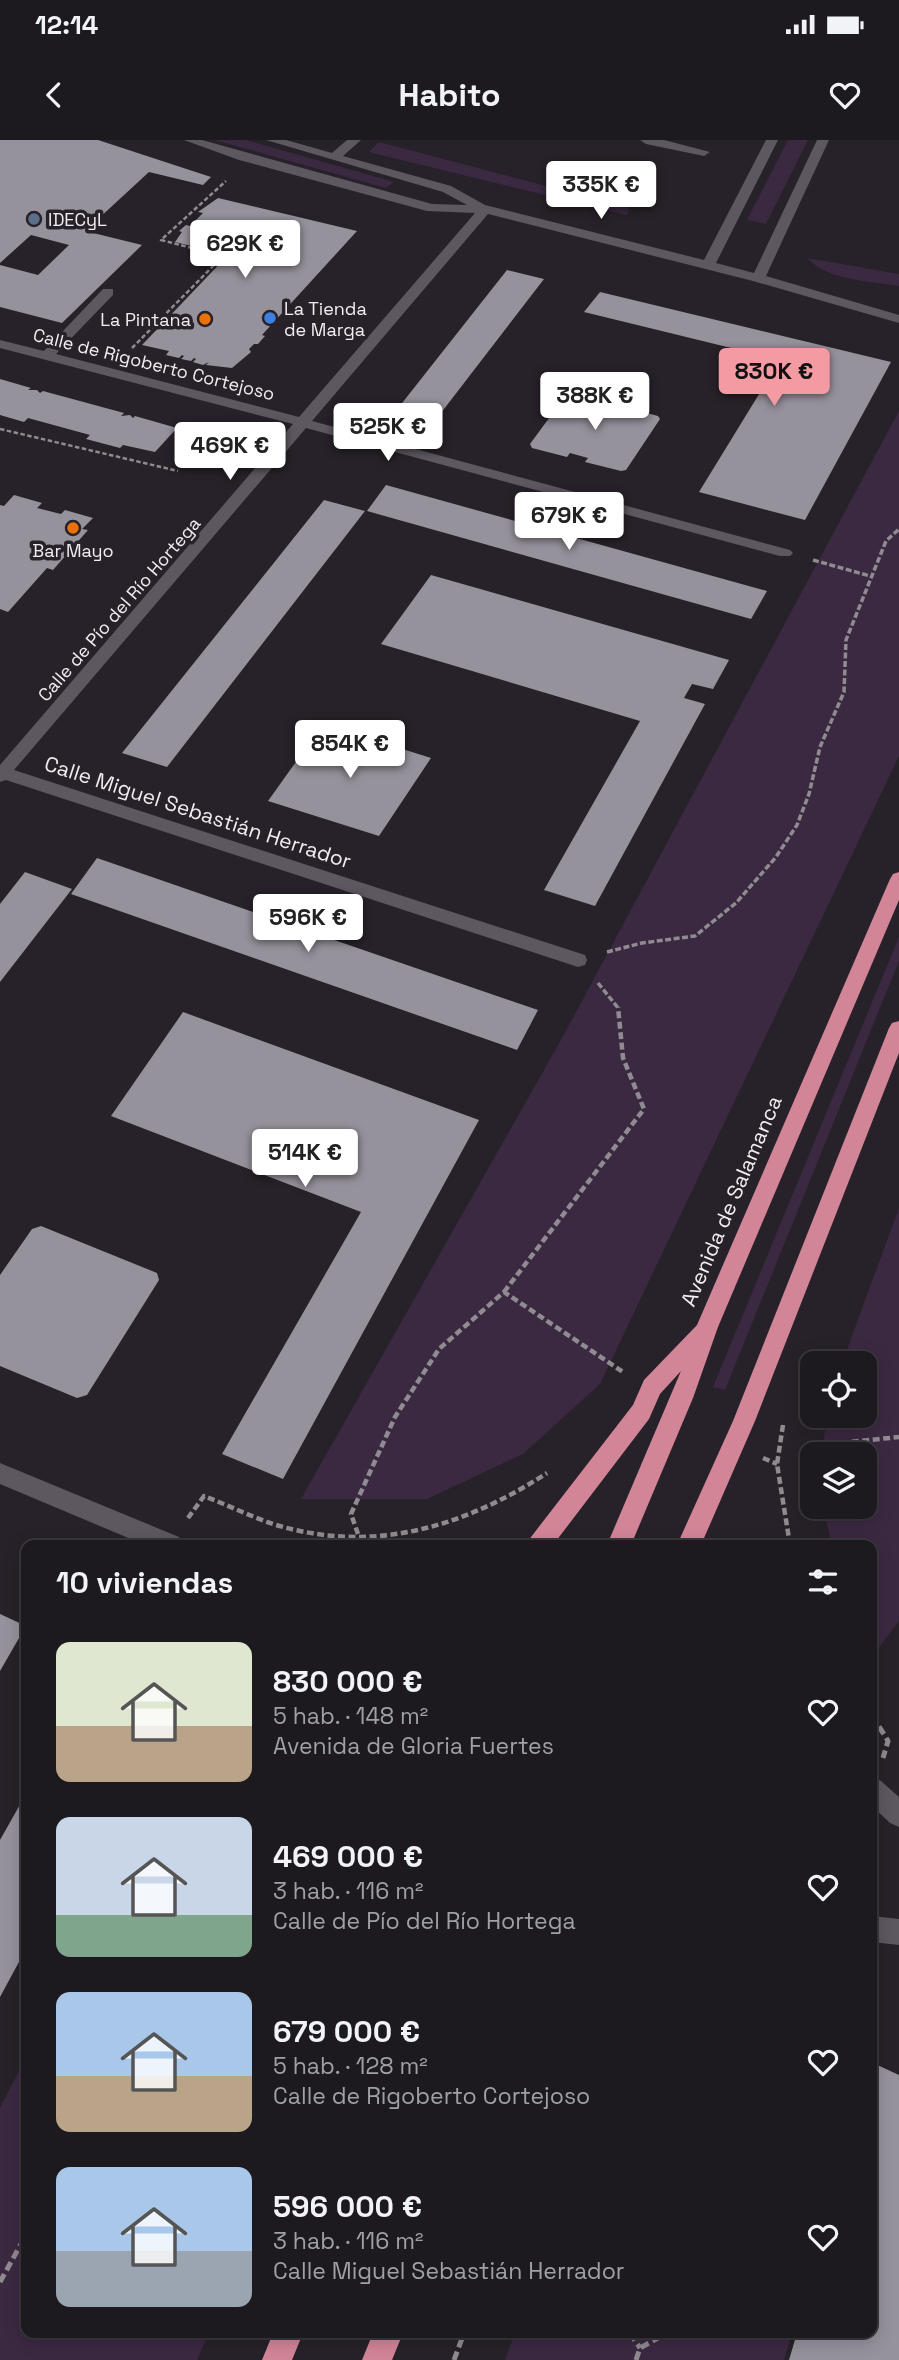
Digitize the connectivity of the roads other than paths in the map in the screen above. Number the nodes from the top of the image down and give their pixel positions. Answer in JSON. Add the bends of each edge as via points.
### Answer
{"nodes":[{"id":1,"x":190,"y":140,"type":"edge"},
{"id":2,"x":272,"y":140,"type":"edge"},
{"id":3,"x":355,"y":140,"type":"edge"},
{"id":4,"x":646,"y":140,"type":"edge"},
{"id":5,"x":772,"y":140,"type":"edge"},
{"id":6,"x":823,"y":140,"type":"edge"},
{"id":7,"x":704,"y":152,"type":"dead end"},
{"id":8,"x":334,"y":157,"type":"junction"},
{"id":9,"x":485,"y":209,"type":"junction"},
{"id":10,"x":708,"y":266,"type":"junction"},
{"id":11,"x":758,"y":278,"type":"junction"},
{"id":12,"x":108,"y":292,"type":"dead end"},
{"id":13,"x":837,"y":301,"type":"junction"},
{"id":14,"x":899,"y":304,"type":"edge"},
{"id":15,"x":899,"y":319,"type":"edge"},
{"id":16,"x":0,"y":344,"type":"edge"},
{"id":17,"x":46,"y":357,"type":"junction"},
{"id":18,"x":304,"y":423,"type":"junction"},
{"id":19,"x":785,"y":553,"type":"road end"},
{"id":20,"x":1,"y":775,"type":"edge"},
{"id":21,"x":899,"y":879,"type":"edge"},
{"id":22,"x":578,"y":960,"type":"road end"},
{"id":23,"x":899,"y":1028,"type":"edge"},
{"id":24,"x":707,"y":1327,"type":"junction"},
{"id":25,"x":0,"y":1473,"type":"edge"},
{"id":26,"x":159,"y":1540,"type":"edge"},
{"id":27,"x":543,"y":1540,"type":"edge"},
{"id":28,"x":621,"y":1540,"type":"edge"},
{"id":29,"x":691,"y":1540,"type":"edge"},
{"id":30,"x":877,"y":1794,"type":"edge"},
{"id":31,"x":899,"y":1814,"type":"edge"},
{"id":32,"x":877,"y":1930,"type":"edge"},
{"id":33,"x":899,"y":1932,"type":"edge"},
{"id":34,"x":286,"y":2338,"type":"edge"},
{"id":35,"x":386,"y":2338,"type":"edge"},
{"id":36,"x":277,"y":2360,"type":"edge"},
{"id":37,"x":377,"y":2360,"type":"edge"}],
"edges":[{"from":1,"to":9,"type":"street","via":[[432,208]]},
{"from":2,"to":8,"type":"street"},
{"from":3,"to":8,"type":"street"},
{"from":4,"to":7,"type":"street"},
{"from":5,"to":10,"type":"street"},
{"from":6,"to":11,"type":"street"},
{"from":8,"to":9,"type":"street","via":[[447,189]]},
{"from":9,"to":10,"type":"street"},
{"from":9,"to":18,"type":"street","name":"Calle de Pío del Río Hortega"},
{"from":10,"to":11,"type":"street"},
{"from":11,"to":13,"type":"street"},
{"from":12,"to":17,"type":"street"},
{"from":13,"to":14,"type":"street"},
{"from":13,"to":15,"type":"street"},
{"from":16,"to":17,"type":"street","name":"Calle de Rigoberto Cortejoso"},
{"from":17,"to":18,"type":"street","name":"Calle de Rigoberto Cortejoso"},
{"from":18,"to":19,"type":"street","name":"Calle de Rigoberto Cortejoso"},
{"from":18,"to":20,"type":"street","name":"Calle de Pío del Río Hortega"},
{"from":20,"to":22,"type":"street","name":"Calle Miguel Sebastián Herrador"},
{"from":21,"to":24,"type":"highway","name":"Avenida de Salamanca"},
{"from":23,"to":29,"type":"highway","via":[[744,1421]]},
{"from":24,"to":27,"type":"highway","via":[[652,1387],[641,1412]]},
{"from":24,"to":28,"type":"highway","name":"Avenida de Salamanca"},
{"from":25,"to":26,"type":"street"},
{"from":30,"to":31,"type":"street"},
{"from":32,"to":33,"type":"street"},
{"from":34,"to":36,"type":"highway"},
{"from":35,"to":37,"type":"highway"}]}
